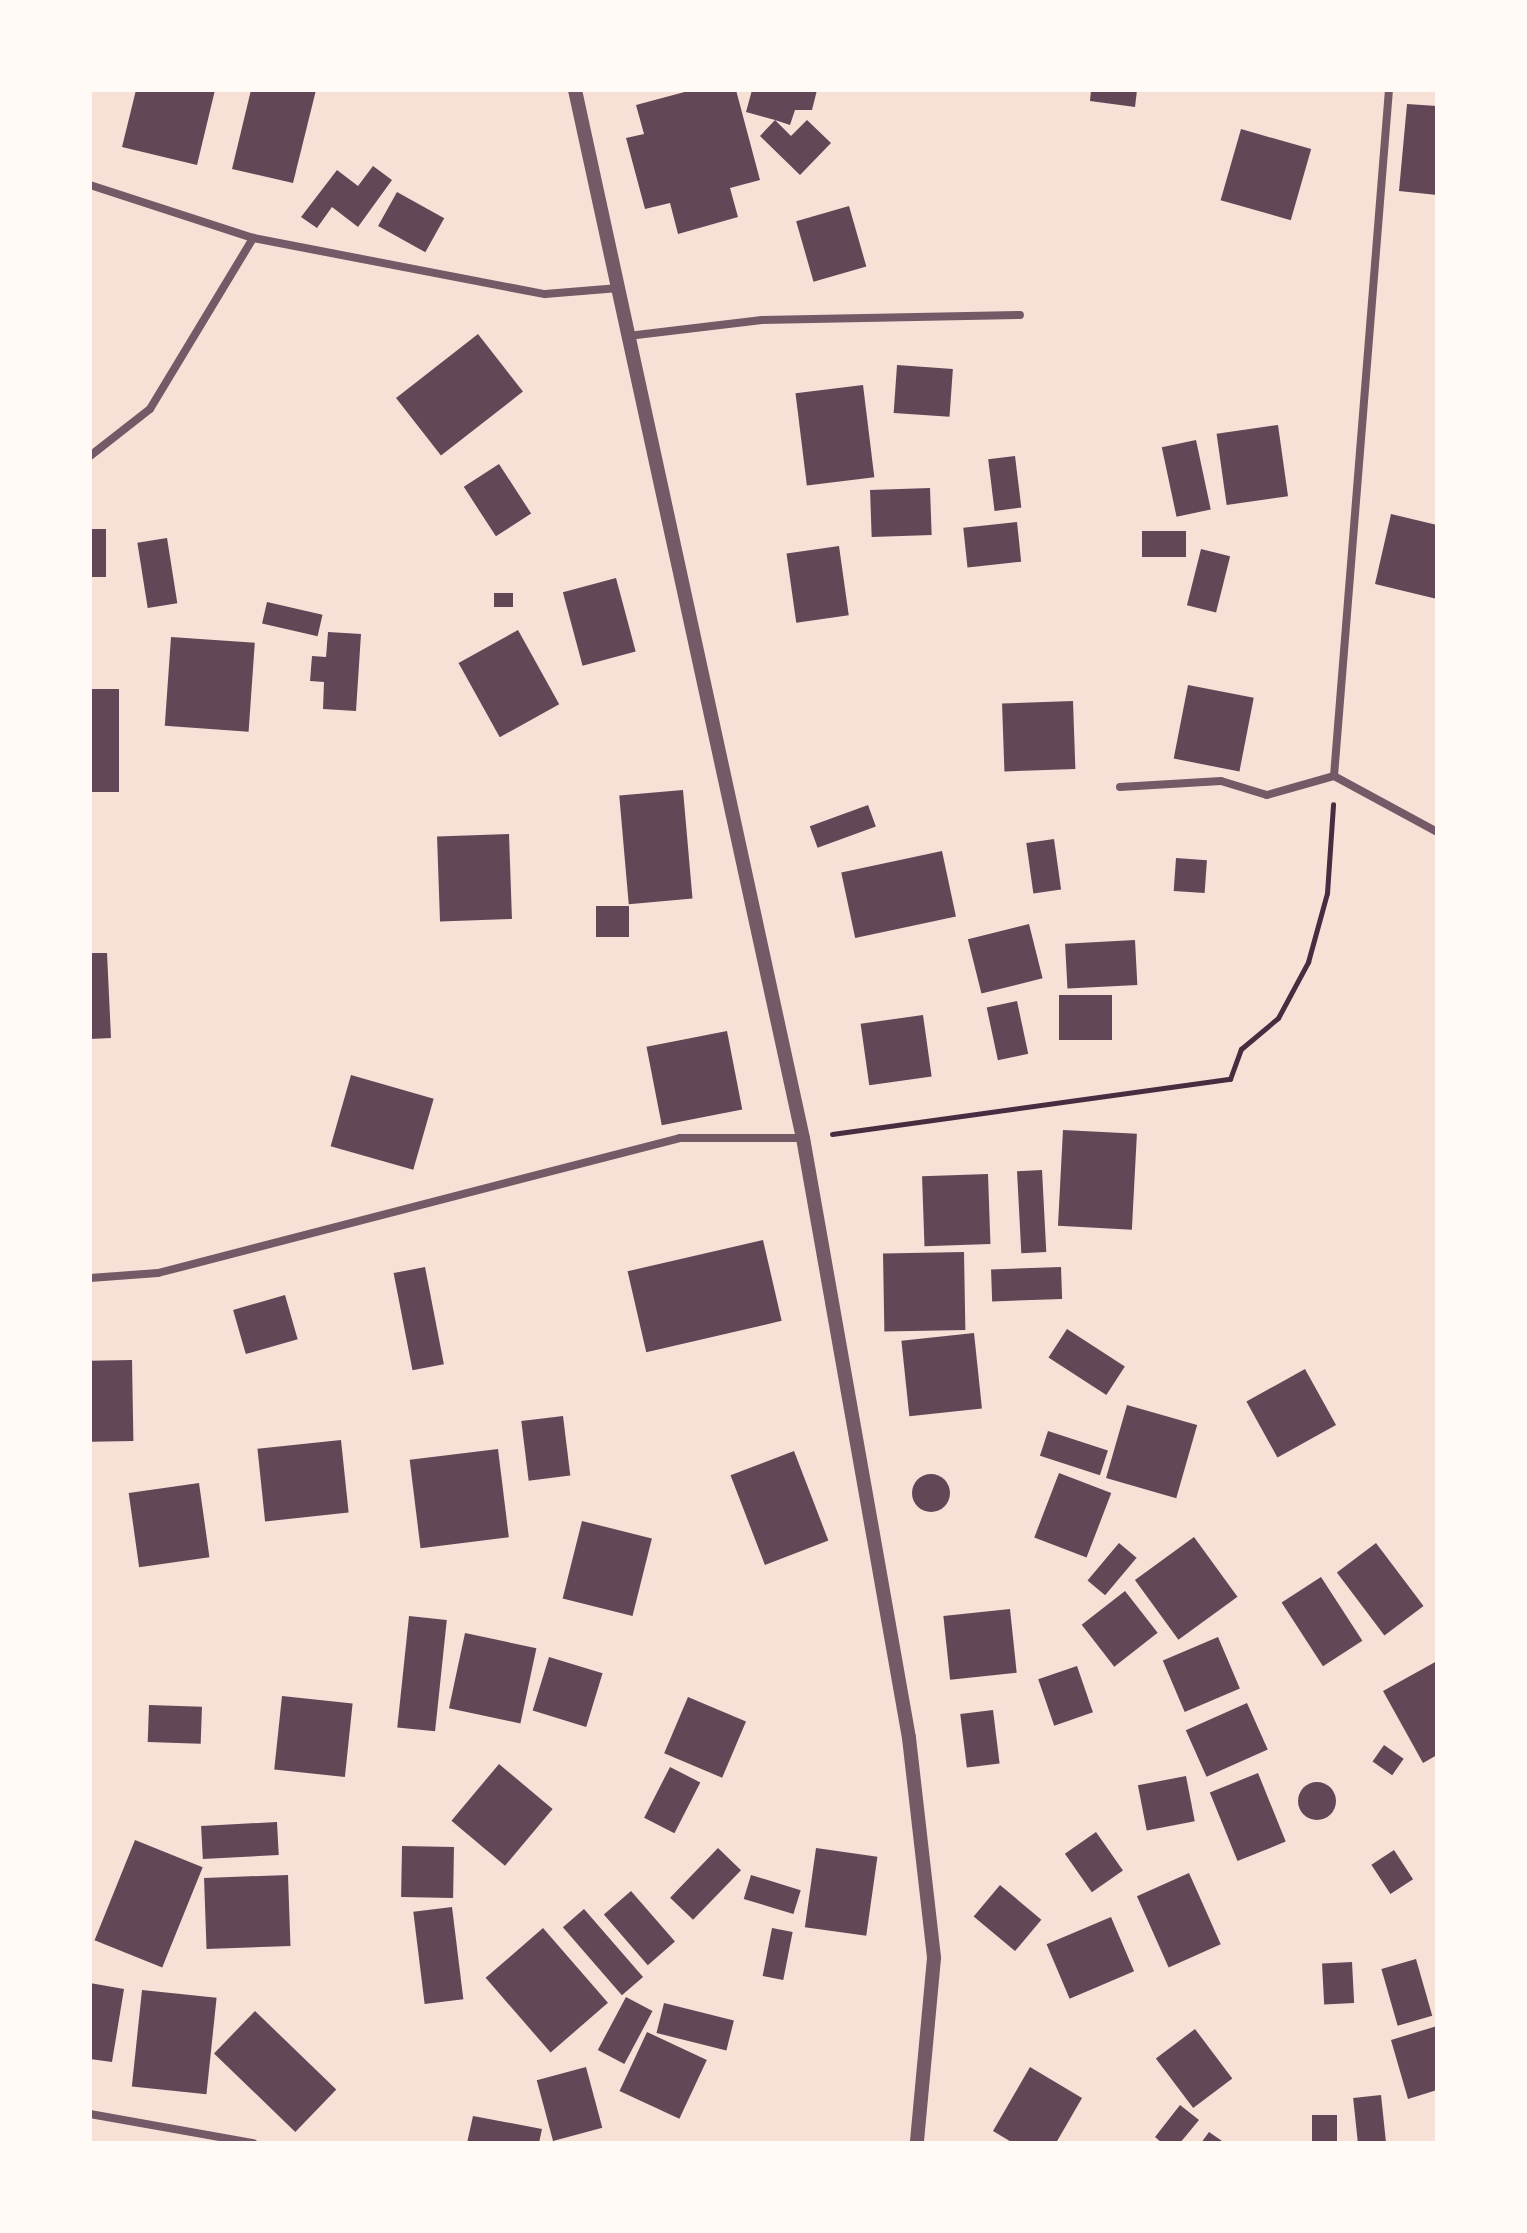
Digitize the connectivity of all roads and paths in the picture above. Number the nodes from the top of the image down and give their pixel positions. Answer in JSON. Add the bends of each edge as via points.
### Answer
{"nodes":[{"id":1,"x":575,"y":90,"type":"edge"},
{"id":2,"x":1389,"y":90,"type":"edge"},
{"id":3,"x":90,"y":185,"type":"edge"},
{"id":4,"x":253,"y":238,"type":"junction"},
{"id":5,"x":619,"y":288,"type":"junction"},
{"id":6,"x":1020,"y":315,"type":"dead end"},
{"id":7,"x":628,"y":336,"type":"junction"},
{"id":8,"x":90,"y":456,"type":"edge"},
{"id":9,"x":1334,"y":776,"type":"junction"},
{"id":10,"x":1120,"y":787,"type":"dead end"},
{"id":11,"x":1437,"y":832,"type":"edge"},
{"id":12,"x":803,"y":1138,"type":"junction"},
{"id":13,"x":90,"y":1278,"type":"edge"},
{"id":14,"x":90,"y":2114,"type":"edge"},
{"id":15,"x":253,"y":2143,"type":"edge"},
{"id":16,"x":917,"y":2143,"type":"edge"}],
"edges":[{"from":1,"to":5,"type":"street"},
{"from":2,"to":9,"type":"street"},
{"from":3,"to":4,"type":"street"},
{"from":4,"to":5,"type":"street","via":[[545,294]]},
{"from":4,"to":8,"type":"street","via":[[150,409]]},
{"from":5,"to":7,"type":"street"},
{"from":6,"to":7,"type":"street","via":[[762,320]]},
{"from":7,"to":12,"type":"street"},
{"from":9,"to":10,"type":"street","via":[[1267,795],[1221,781]]},
{"from":9,"to":11,"type":"street"},
{"from":9,"to":12,"type":"path","via":[[1327,893],[1308,962],[1278,1018],[1241,1049],[1230,1079]]},
{"from":12,"to":13,"type":"street","via":[[680,1138],[158,1273]]},
{"from":12,"to":16,"type":"street","via":[[909,1738],[932,1942]]},
{"from":14,"to":15,"type":"street"}]}
